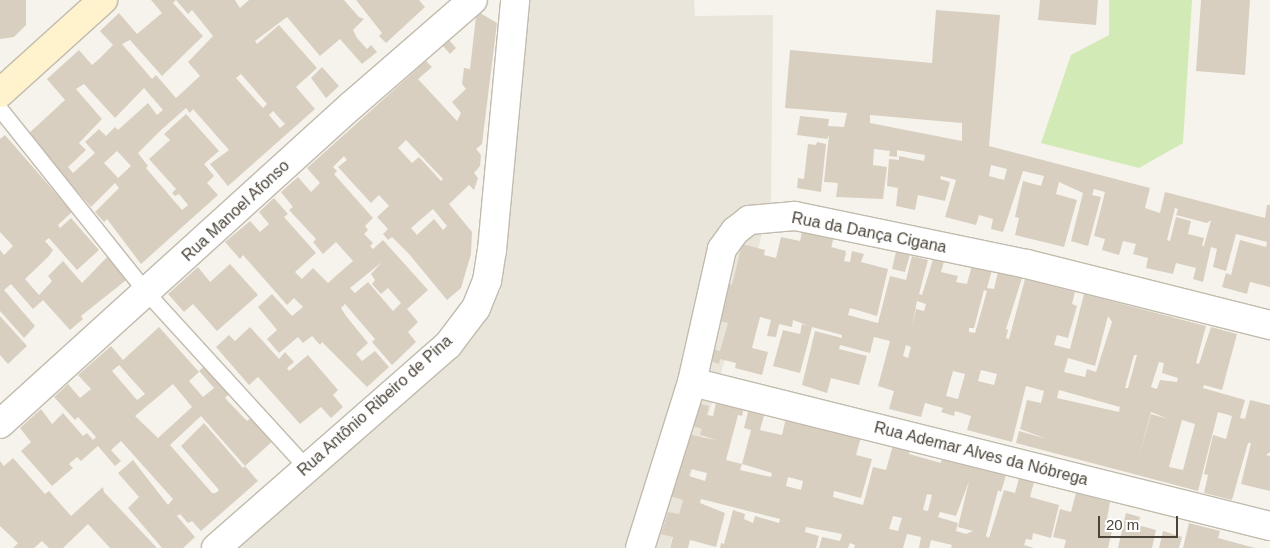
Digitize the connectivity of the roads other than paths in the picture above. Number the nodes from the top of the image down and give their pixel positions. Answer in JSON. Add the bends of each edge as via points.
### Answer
{"nodes":[{"id":1,"x":103,"y":0,"type":"edge"},
{"id":2,"x":473,"y":0,"type":"edge"},
{"id":3,"x":515,"y":0,"type":"edge"},
{"id":4,"x":0,"y":92,"type":"edge"},
{"id":5,"x":0,"y":109,"type":"edge"},
{"id":6,"x":147,"y":293,"type":"junction"},
{"id":7,"x":1270,"y":325,"type":"edge"},
{"id":8,"x":692,"y":382,"type":"junction"},
{"id":9,"x":0,"y":424,"type":"edge"},
{"id":10,"x":306,"y":467,"type":"junction"},
{"id":11,"x":1270,"y":526,"type":"edge"},
{"id":12,"x":216,"y":548,"type":"edge"},
{"id":13,"x":640,"y":548,"type":"edge"}],
"edges":[{"from":1,"to":4,"type":"street"},
{"from":2,"to":6,"type":"street","name":"Rua Manoel Afonso","via":[[352,105]]},
{"from":3,"to":10,"type":"street","name":"Rua Antônio Ribeiro de Pina","via":[[492,250],[487,281],[476,308],[448,345]]},
{"from":5,"to":6,"type":"lane"},
{"from":6,"to":9,"type":"street","name":"Rua Manoel Afonso"},
{"from":6,"to":10,"type":"lane"},
{"from":7,"to":8,"type":"street","name":"Rua da Dança Cigana","via":[[1027,264],[795,216],[769,216],[749,220],[735,231],[722,249]]},
{"from":8,"to":11,"type":"street","name":"Rua Ademar Alves da Nóbrega"},
{"from":8,"to":13,"type":"street","name":"Rua da Dança Cigana"},
{"from":10,"to":12,"type":"street","name":"Rua Antônio Ribeiro de Pina"}]}
